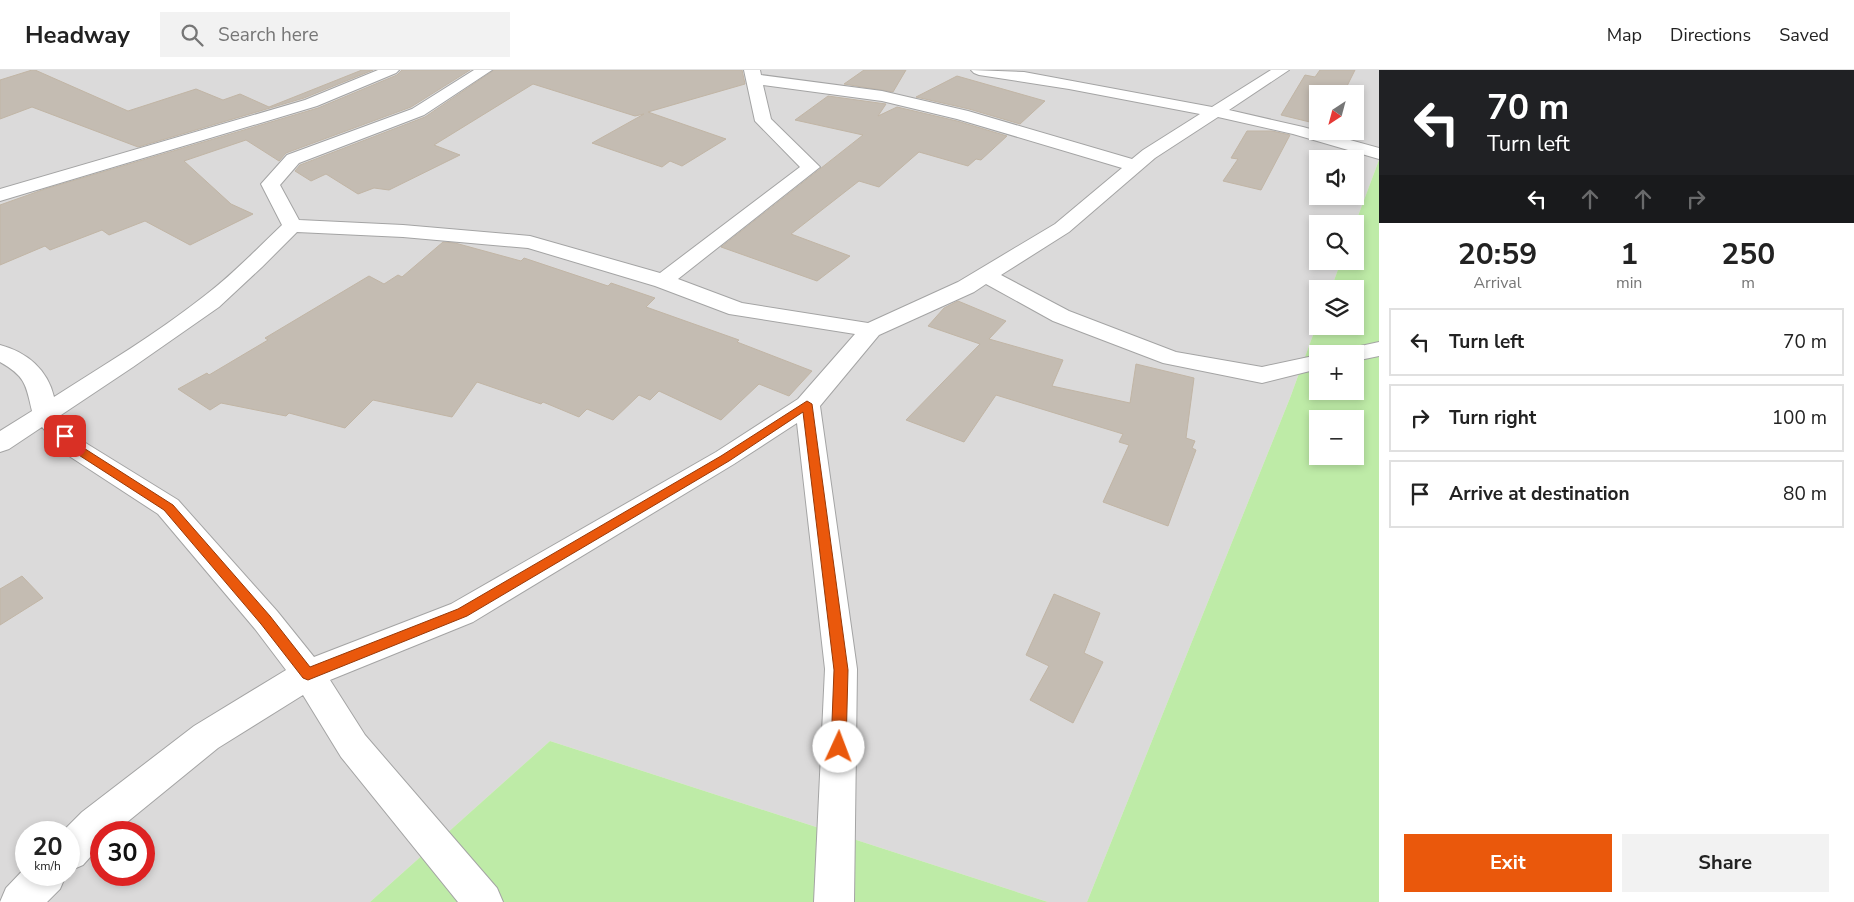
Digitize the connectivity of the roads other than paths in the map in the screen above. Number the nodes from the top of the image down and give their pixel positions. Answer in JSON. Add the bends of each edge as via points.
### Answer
{"nodes":[{"id":1,"x":391,"y":70,"type":"edge"},
{"id":2,"x":484,"y":70,"type":"edge"},
{"id":3,"x":979,"y":70,"type":"edge"},
{"id":4,"x":1281,"y":70,"type":"edge"},
{"id":5,"x":753,"y":74,"type":"edge"},
{"id":6,"x":1216,"y":112,"type":"junction"},
{"id":7,"x":1379,"y":154,"type":"edge"},
{"id":8,"x":1135,"y":166,"type":"junction"},
{"id":9,"x":0,"y":195,"type":"edge"},
{"id":10,"x":292,"y":226,"type":"junction"},
{"id":11,"x":986,"y":275,"type":"junction"},
{"id":12,"x":663,"y":281,"type":"junction"},
{"id":13,"x":871,"y":330,"type":"junction"},
{"id":14,"x":1379,"y":349,"type":"edge"},
{"id":15,"x":0,"y":352,"type":"edge"},
{"id":16,"x":1364,"y":352,"type":"edge"},
{"id":17,"x":1309,"y":364,"type":"edge"},
{"id":18,"x":807,"y":404,"type":"junction"},
{"id":19,"x":45,"y":414,"type":"junction"},
{"id":20,"x":0,"y":443,"type":"edge"},
{"id":21,"x":308,"y":674,"type":"junction"},
{"id":22,"x":80,"y":841,"type":"edge"},
{"id":23,"x":35,"y":886,"type":"edge"},
{"id":24,"x":20,"y":902,"type":"edge"},
{"id":25,"x":483,"y":902,"type":"edge"},
{"id":26,"x":834,"y":902,"type":"edge"}],
"edges":[{"from":1,"to":9,"type":"street","via":[[311,103]]},
{"from":2,"to":10,"type":"street","via":[[418,112],[293,159],[270,184]]},
{"from":3,"to":6,"type":"street"},
{"from":4,"to":6,"type":"street"},
{"from":5,"to":8,"type":"street","via":[[962,114]]},
{"from":5,"to":12,"type":"street","via":[[763,121],[811,167]]},
{"from":6,"to":7,"type":"street","via":[[1336,140]]},
{"from":6,"to":8,"type":"street","via":[[1148,154]]},
{"from":8,"to":11,"type":"street","via":[[1062,228]]},
{"from":10,"to":12,"type":"street","via":[[530,242]]},
{"from":10,"to":19,"type":"street","via":[[211,302]]},
{"from":11,"to":13,"type":"street"},
{"from":11,"to":17,"type":"street","via":[[1061,316],[1170,358],[1262,375]]},
{"from":12,"to":13,"type":"street","via":[[737,309]]},
{"from":13,"to":18,"type":"street"},
{"from":14,"to":16,"type":"street"},
{"from":15,"to":19,"type":"street","via":[[32,373],[39,386]]},
{"from":18,"to":21,"type":"street","via":[[725,458],[462,613]]},
{"from":18,"to":26,"type":"street","via":[[841,670]]},
{"from":19,"to":20,"type":"street"},
{"from":19,"to":21,"type":"street","via":[[75,448],[168,508],[266,620]]},
{"from":21,"to":22,"type":"street","via":[[206,737],[95,825]]},
{"from":21,"to":25,"type":"street","via":[[353,746]]},
{"from":23,"to":24,"type":"street"}]}
